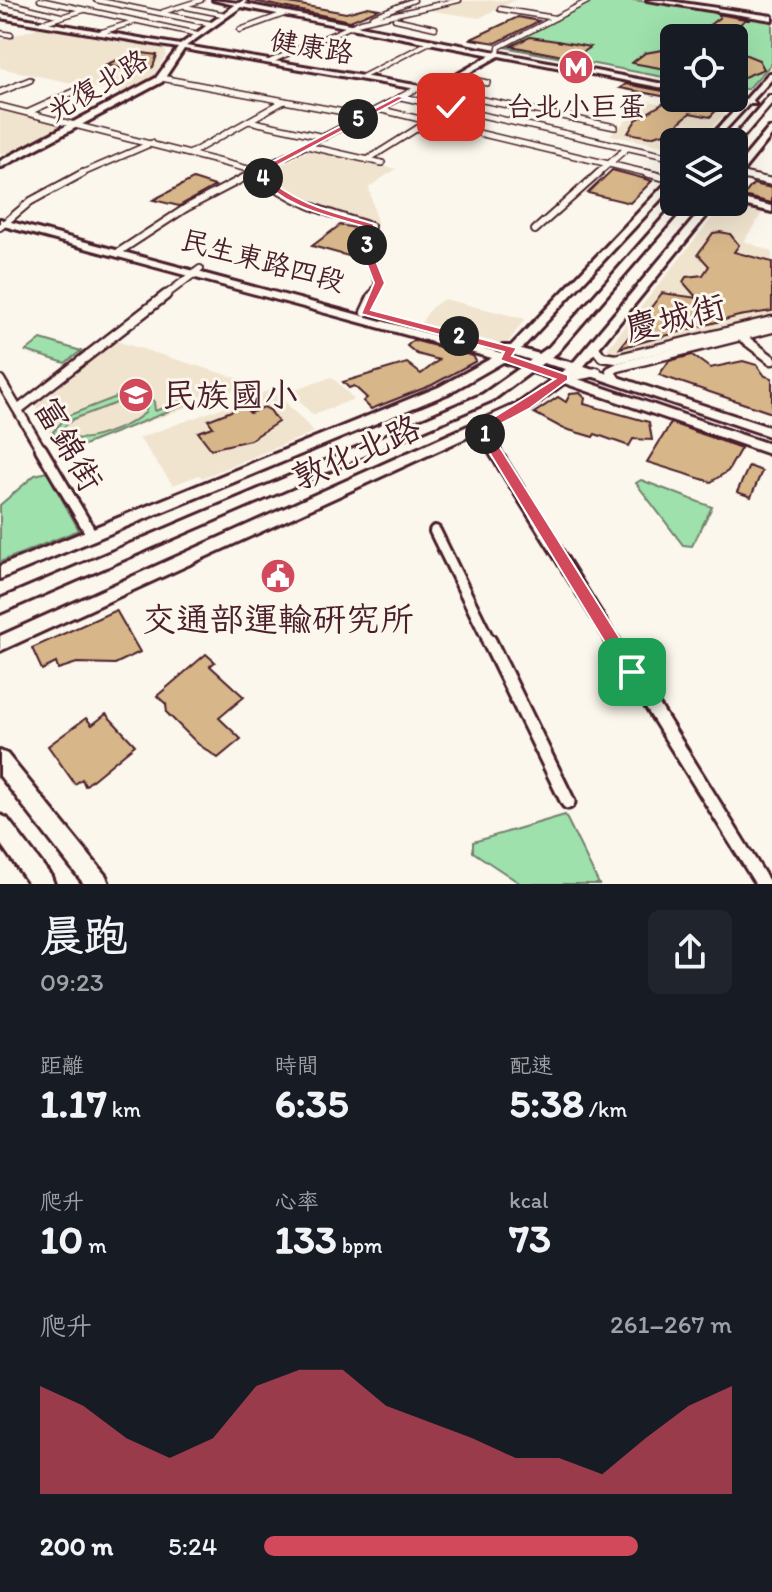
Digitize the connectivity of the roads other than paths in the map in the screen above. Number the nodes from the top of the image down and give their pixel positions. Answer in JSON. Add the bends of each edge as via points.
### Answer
{"nodes":[{"id":1,"x":40,"y":0,"type":"edge"},
{"id":2,"x":96,"y":0,"type":"edge"},
{"id":3,"x":118,"y":0,"type":"edge"},
{"id":4,"x":201,"y":0,"type":"edge"},
{"id":5,"x":216,"y":0,"type":"edge"},
{"id":6,"x":414,"y":0,"type":"edge"},
{"id":7,"x":446,"y":0,"type":"edge"},
{"id":8,"x":590,"y":0,"type":"edge"},
{"id":9,"x":650,"y":0,"type":"edge"},
{"id":10,"x":0,"y":1,"type":"edge"},
{"id":11,"x":457,"y":1,"type":"edge"},
{"id":12,"x":239,"y":2,"type":"edge"},
{"id":13,"x":109,"y":3,"type":"junction"},
{"id":14,"x":182,"y":6,"type":"junction"},
{"id":15,"x":88,"y":9,"type":"junction"},
{"id":16,"x":500,"y":9,"type":"dead end"},
{"id":17,"x":160,"y":13,"type":"junction"},
{"id":18,"x":284,"y":14,"type":"junction"},
{"id":19,"x":226,"y":15,"type":"junction"},
{"id":20,"x":63,"y":16,"type":"junction"},
{"id":21,"x":0,"y":18,"type":"edge"},
{"id":22,"x":391,"y":18,"type":"junction"},
{"id":23,"x":555,"y":18,"type":"junction"},
{"id":24,"x":772,"y":18,"type":"edge"},
{"id":25,"x":136,"y":21,"type":"junction"},
{"id":26,"x":41,"y":23,"type":"junction"},
{"id":27,"x":212,"y":24,"type":"junction"},
{"id":28,"x":357,"y":24,"type":"junction"},
{"id":29,"x":435,"y":28,"type":"dead end"},
{"id":30,"x":240,"y":30,"type":"dead end"},
{"id":31,"x":0,"y":33,"type":"edge"},
{"id":32,"x":99,"y":33,"type":"junction"},
{"id":33,"x":198,"y":34,"type":"junction"},
{"id":34,"x":11,"y":35,"type":"dead end"},
{"id":35,"x":432,"y":41,"type":"junction"},
{"id":36,"x":182,"y":46,"type":"junction"},
{"id":37,"x":498,"y":52,"type":"junction"},
{"id":38,"x":271,"y":61,"type":"junction"},
{"id":39,"x":772,"y":75,"type":"edge"},
{"id":40,"x":362,"y":77,"type":"junction"},
{"id":41,"x":458,"y":77,"type":"junction"},
{"id":42,"x":161,"y":78,"type":"junction"},
{"id":43,"x":30,"y":80,"type":"dead end"},
{"id":44,"x":660,"y":82,"type":"edge"},
{"id":45,"x":487,"y":83,"type":"dead end"},
{"id":46,"x":420,"y":87,"type":"junction"},
{"id":47,"x":80,"y":89,"type":"dead end"},
{"id":48,"x":434,"y":90,"type":"junction"},
{"id":49,"x":0,"y":92,"type":"edge"},
{"id":50,"x":401,"y":97,"type":"junction"},
{"id":51,"x":467,"y":97,"type":"junction"},
{"id":52,"x":749,"y":99,"type":"junction"},
{"id":53,"x":284,"y":101,"type":"junction"},
{"id":54,"x":770,"y":102,"type":"edge"},
{"id":55,"x":0,"y":106,"type":"edge"},
{"id":56,"x":449,"y":108,"type":"junction"},
{"id":57,"x":377,"y":109,"type":"junction"},
{"id":58,"x":29,"y":112,"type":"junction"},
{"id":59,"x":365,"y":116,"type":"junction"},
{"id":60,"x":249,"y":121,"type":"junction"},
{"id":61,"x":428,"y":121,"type":"junction"},
{"id":62,"x":78,"y":123,"type":"junction"},
{"id":63,"x":615,"y":127,"type":"dead end"},
{"id":64,"x":722,"y":128,"type":"edge"},
{"id":65,"x":747,"y":128,"type":"edge"},
{"id":66,"x":772,"y":130,"type":"edge"},
{"id":67,"x":325,"y":137,"type":"junction"},
{"id":68,"x":152,"y":143,"type":"junction"},
{"id":69,"x":307,"y":146,"type":"junction"},
{"id":70,"x":627,"y":148,"type":"junction"},
{"id":71,"x":191,"y":153,"type":"junction"},
{"id":72,"x":0,"y":155,"type":"edge"},
{"id":73,"x":660,"y":155,"type":"edge"},
{"id":74,"x":12,"y":158,"type":"junction"},
{"id":75,"x":748,"y":159,"type":"edge"},
{"id":76,"x":367,"y":160,"type":"junction"},
{"id":77,"x":382,"y":163,"type":"dead end"},
{"id":78,"x":608,"y":164,"type":"junction"},
{"id":79,"x":0,"y":165,"type":"edge"},
{"id":80,"x":257,"y":172,"type":"junction"},
{"id":81,"x":660,"y":177,"type":"edge"},
{"id":82,"x":748,"y":177,"type":"edge"},
{"id":83,"x":772,"y":182,"type":"edge"},
{"id":84,"x":660,"y":195,"type":"edge"},
{"id":85,"x":748,"y":203,"type":"edge"},
{"id":86,"x":772,"y":209,"type":"edge"},
{"id":87,"x":670,"y":216,"type":"edge"},
{"id":88,"x":702,"y":216,"type":"edge"},
{"id":89,"x":2,"y":221,"type":"edge"},
{"id":90,"x":535,"y":230,"type":"dead end"},
{"id":91,"x":617,"y":241,"type":"junction"},
{"id":92,"x":643,"y":246,"type":"junction"},
{"id":93,"x":120,"y":251,"type":"junction"},
{"id":94,"x":197,"y":271,"type":"junction"},
{"id":95,"x":615,"y":279,"type":"junction"},
{"id":96,"x":644,"y":288,"type":"junction"},
{"id":97,"x":365,"y":312,"type":"junction"},
{"id":98,"x":772,"y":321,"type":"edge"},
{"id":99,"x":772,"y":328,"type":"edge"},
{"id":100,"x":737,"y":333,"type":"junction"},
{"id":101,"x":595,"y":348,"type":"junction"},
{"id":102,"x":508,"y":354,"type":"junction"},
{"id":103,"x":772,"y":360,"type":"edge"},
{"id":104,"x":538,"y":363,"type":"junction"},
{"id":105,"x":576,"y":368,"type":"junction"},
{"id":106,"x":612,"y":369,"type":"junction"},
{"id":107,"x":592,"y":373,"type":"junction"},
{"id":108,"x":564,"y":378,"type":"junction"},
{"id":109,"x":0,"y":380,"type":"edge"},
{"id":110,"x":621,"y":382,"type":"junction"},
{"id":111,"x":19,"y":409,"type":"junction"},
{"id":112,"x":481,"y":429,"type":"junction"},
{"id":113,"x":772,"y":433,"type":"edge"},
{"id":114,"x":772,"y":450,"type":"edge"},
{"id":115,"x":435,"y":531,"type":"dead end"},
{"id":116,"x":92,"y":535,"type":"junction"},
{"id":117,"x":0,"y":573,"type":"edge"},
{"id":118,"x":0,"y":606,"type":"edge"},
{"id":119,"x":0,"y":644,"type":"edge"},
{"id":120,"x":0,"y":760,"type":"edge"},
{"id":121,"x":568,"y":802,"type":"dead end"},
{"id":122,"x":0,"y":825,"type":"edge"},
{"id":123,"x":43,"y":884,"type":"edge"},
{"id":124,"x":98,"y":884,"type":"edge"},
{"id":125,"x":763,"y":884,"type":"edge"}],
"edges":[{"from":1,"to":15,"type":"street"},
{"from":2,"to":13,"type":"street"},
{"from":3,"to":13,"type":"street"},
{"from":4,"to":14,"type":"street"},
{"from":5,"to":12,"type":"main road"},
{"from":6,"to":28,"type":"street"},
{"from":7,"to":11,"type":"street"},
{"from":8,"to":23,"type":"street"},
{"from":9,"to":24,"type":"main road"},
{"from":10,"to":20,"type":"street"},
{"from":11,"to":22,"type":"street"},
{"from":12,"to":18,"type":"main road"},
{"from":12,"to":19,"type":"main road","name":"光復北路"},
{"from":12,"to":28,"type":"main road"},
{"from":13,"to":15,"type":"street"},
{"from":13,"to":17,"type":"street"},
{"from":14,"to":17,"type":"street"},
{"from":14,"to":19,"type":"street"},
{"from":15,"to":20,"type":"street"},
{"from":15,"to":25,"type":"street"},
{"from":16,"to":23,"type":"street"},
{"from":17,"to":25,"type":"street"},
{"from":17,"to":27,"type":"street"},
{"from":18,"to":28,"type":"main road"},
{"from":18,"to":30,"type":"street"},
{"from":19,"to":27,"type":"main road","name":"光復北路"},
{"from":20,"to":26,"type":"street"},
{"from":21,"to":26,"type":"main road","name":"健康路"},
{"from":21,"to":36,"type":"main road","name":"健康路"},
{"from":22,"to":28,"type":"street"},
{"from":22,"to":29,"type":"street"},
{"from":23,"to":37,"type":"street"},
{"from":25,"to":32,"type":"street"},
{"from":25,"to":33,"type":"street"},
{"from":26,"to":32,"type":"main road","name":"健康路"},
{"from":27,"to":33,"type":"main road","name":"光復北路"},
{"from":28,"to":35,"type":"main road"},
{"from":28,"to":37,"type":"main road"},
{"from":28,"to":38,"type":"street"},
{"from":31,"to":34,"type":"street"},
{"from":32,"to":36,"type":"main road","name":"健康路"},
{"from":33,"to":36,"type":"main road","name":"光復北路"},
{"from":35,"to":37,"type":"main road"},
{"from":35,"to":40,"type":"street"},
{"from":36,"to":38,"type":"main road","name":"健康路"},
{"from":36,"to":42,"type":"main road","name":"光復北路"},
{"from":37,"to":41,"type":"main road"},
{"from":37,"to":44,"type":"main road"},
{"from":38,"to":40,"type":"main road","name":"健康路"},
{"from":39,"to":52,"type":"main road"},
{"from":40,"to":46,"type":"main road","name":"健康路"},
{"from":41,"to":45,"type":"street"},
{"from":41,"to":48,"type":"main road"},
{"from":42,"to":53,"type":"street"},
{"from":42,"to":62,"type":"main road","name":"光復北路"},
{"from":43,"to":49,"type":"street"},
{"from":46,"to":48,"type":"main road","name":"健康路"},
{"from":46,"to":50,"type":"street"},
{"from":47,"to":58,"type":"street"},
{"from":48,"to":51,"type":"street","name":"健康路"},
{"from":50,"to":56,"type":"street"},
{"from":50,"to":57,"type":"street"},
{"from":51,"to":56,"type":"street"},
{"from":51,"to":63,"type":"street","name":"健康路"},
{"from":52,"to":54,"type":"main road"},
{"from":52,"to":64,"type":"main road"},
{"from":53,"to":59,"type":"street"},
{"from":53,"to":60,"type":"street"},
{"from":54,"to":65,"type":"main road"},
{"from":55,"to":58,"type":"street"},
{"from":56,"to":61,"type":"street"},
{"from":56,"to":70,"type":"street"},
{"from":57,"to":59,"type":"street"},
{"from":57,"to":61,"type":"street"},
{"from":58,"to":62,"type":"street"},
{"from":59,"to":67,"type":"street"},
{"from":60,"to":67,"type":"street"},
{"from":60,"to":71,"type":"street"},
{"from":61,"to":76,"type":"street"},
{"from":61,"to":78,"type":"street"},
{"from":62,"to":68,"type":"street"},
{"from":62,"to":74,"type":"main road","name":"光復北路"},
{"from":66,"to":75,"type":"main road"},
{"from":67,"to":69,"type":"street"},
{"from":68,"to":71,"type":"street"},
{"from":68,"to":89,"type":"street","via":[[66,183]]},
{"from":69,"to":76,"type":"street"},
{"from":69,"to":80,"type":"street"},
{"from":70,"to":73,"type":"street"},
{"from":70,"to":78,"type":"street"},
{"from":71,"to":80,"type":"street"},
{"from":72,"to":74,"type":"street"},
{"from":74,"to":79,"type":"main road","name":"光復北路"},
{"from":76,"to":77,"type":"street"},
{"from":78,"to":81,"type":"street"},
{"from":78,"to":90,"type":"street"},
{"from":80,"to":93,"type":"street","via":[[186,208]]},
{"from":80,"to":97,"type":"street","via":[[306,207],[371,226],[367,251],[379,283]]},
{"from":82,"to":83,"type":"street"},
{"from":84,"to":91,"type":"main road","name":"敦化北路"},
{"from":85,"to":86,"type":"main road"},
{"from":87,"to":92,"type":"main road","name":"敦化北路"},
{"from":88,"to":96,"type":"main road","name":"敦化北路"},
{"from":89,"to":93,"type":"main road","name":"民生東路四段"},
{"from":91,"to":92,"type":"main road"},
{"from":91,"to":102,"type":"main road","name":"敦化北路"},
{"from":92,"to":95,"type":"main road","name":"敦化北路"},
{"from":93,"to":94,"type":"main road","name":"民生東路四段"},
{"from":94,"to":97,"type":"main road","name":"民生東路四段"},
{"from":94,"to":102,"type":"main road","name":"民生東路四段"},
{"from":94,"to":111,"type":"street"},
{"from":95,"to":96,"type":"main road"},
{"from":95,"to":104,"type":"main road","name":"敦化北路"},
{"from":96,"to":101,"type":"main road","name":"敦化北路"},
{"from":97,"to":102,"type":"main road","name":"民生東路四段"},
{"from":98,"to":100,"type":"street","name":"慶城街"},
{"from":99,"to":100,"type":"street","name":"慶城街"},
{"from":100,"to":101,"type":"street","name":"慶城街","via":[[616,359],[602,357]]},
{"from":100,"to":103,"type":"street"},
{"from":100,"to":106,"type":"street","name":"慶城街"},
{"from":101,"to":105,"type":"main road","name":"敦化北路"},
{"from":102,"to":104,"type":"main road"},
{"from":102,"to":116,"type":"main road","name":"敦化北路","via":[[444,390]]},
{"from":104,"to":105,"type":"main road"},
{"from":104,"to":108,"type":"main road"},
{"from":104,"to":118,"type":"main road","name":"敦化北路","via":[[463,409]]},
{"from":105,"to":107,"type":"main road"},
{"from":105,"to":108,"type":"main road","name":"敦化北路"},
{"from":106,"to":107,"type":"street","name":"慶城街"},
{"from":106,"to":110,"type":"street","name":"慶城街","via":[[611,376]]},
{"from":107,"to":108,"type":"street","name":"慶城街"},
{"from":107,"to":110,"type":"main road"},
{"from":108,"to":112,"type":"main road","name":"敦化北路"},
{"from":108,"to":114,"type":"main road"},
{"from":109,"to":111,"type":"street","name":"富錦街"},
{"from":110,"to":113,"type":"main road"},
{"from":111,"to":116,"type":"street","name":"富錦街"},
{"from":112,"to":119,"type":"main road","name":"敦化北路"},
{"from":112,"to":125,"type":"street"},
{"from":115,"to":121,"type":"street"},
{"from":116,"to":117,"type":"main road","name":"敦化北路"},
{"from":120,"to":124,"type":"main road"},
{"from":122,"to":123,"type":"main road"}]}
